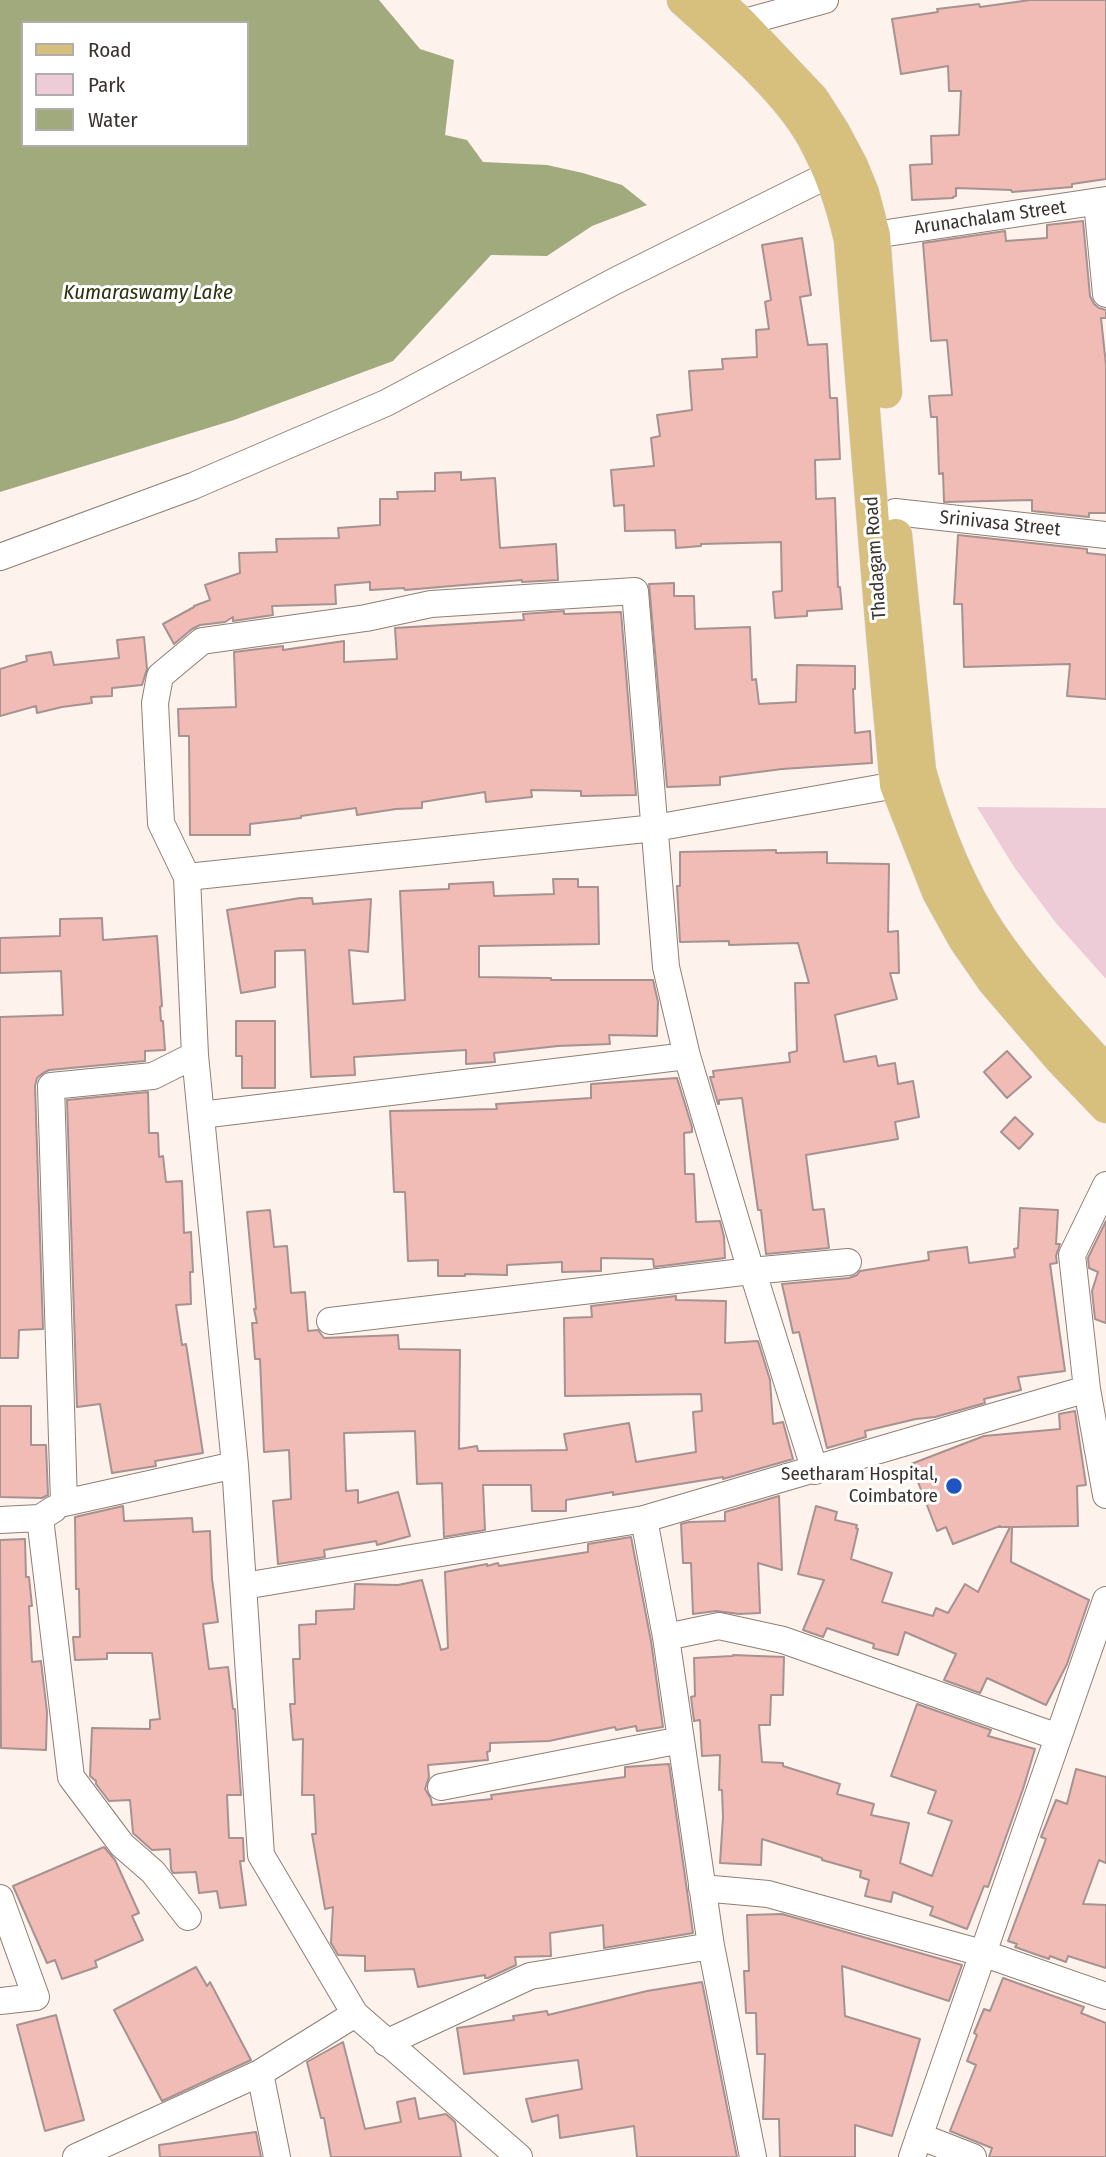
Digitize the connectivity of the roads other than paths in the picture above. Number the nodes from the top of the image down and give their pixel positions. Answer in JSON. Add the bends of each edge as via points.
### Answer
{"nodes":[{"id":1,"x":684,"y":0,"type":"edge"},
{"id":2,"x":716,"y":0,"type":"edge"},
{"id":3,"x":825,"y":0,"type":"edge"},
{"id":4,"x":741,"y":23,"type":"junction"},
{"id":5,"x":841,"y":170,"type":"junction"},
{"id":6,"x":1101,"y":201,"type":"edge"},
{"id":7,"x":845,"y":218,"type":"junction"},
{"id":8,"x":874,"y":235,"type":"junction"},
{"id":9,"x":1106,"y":294,"type":"edge"},
{"id":10,"x":895,"y":512,"type":"junction"},
{"id":11,"x":1106,"y":535,"type":"edge"},
{"id":12,"x":0,"y":557,"type":"edge"},
{"id":13,"x":897,"y":785,"type":"junction"},
{"id":14,"x":655,"y":828,"type":"junction"},
{"id":15,"x":187,"y":877,"type":"junction"},
{"id":16,"x":195,"y":1055,"type":"junction"},
{"id":17,"x":687,"y":1056,"type":"junction"},
{"id":18,"x":1106,"y":1070,"type":"edge"},
{"id":19,"x":1106,"y":1107,"type":"edge"},
{"id":20,"x":201,"y":1115,"type":"junction"},
{"id":21,"x":1106,"y":1185,"type":"edge"},
{"id":22,"x":848,"y":1262,"type":"dead end"},
{"id":23,"x":751,"y":1271,"type":"junction"},
{"id":24,"x":330,"y":1321,"type":"dead end"},
{"id":25,"x":1087,"y":1390,"type":"junction"},
{"id":26,"x":235,"y":1465,"type":"junction"},
{"id":27,"x":815,"y":1471,"type":"junction"},
{"id":28,"x":1106,"y":1495,"type":"edge"},
{"id":29,"x":65,"y":1503,"type":"junction"},
{"id":30,"x":40,"y":1518,"type":"junction"},
{"id":31,"x":0,"y":1520,"type":"edge"},
{"id":32,"x":644,"y":1520,"type":"junction"},
{"id":33,"x":244,"y":1586,"type":"junction"},
{"id":34,"x":1106,"y":1600,"type":"edge"},
{"id":35,"x":666,"y":1637,"type":"junction"},
{"id":36,"x":1058,"y":1737,"type":"junction"},
{"id":37,"x":681,"y":1740,"type":"junction"},
{"id":38,"x":441,"y":1787,"type":"dead end"},
{"id":39,"x":702,"y":1888,"type":"junction"},
{"id":40,"x":0,"y":1898,"type":"edge"},
{"id":41,"x":188,"y":1917,"type":"dead end"},
{"id":42,"x":711,"y":1946,"type":"junction"},
{"id":43,"x":982,"y":1953,"type":"junction"},
{"id":44,"x":1106,"y":1996,"type":"edge"},
{"id":45,"x":0,"y":2001,"type":"edge"},
{"id":46,"x":355,"y":2014,"type":"junction"},
{"id":47,"x":386,"y":2043,"type":"junction"},
{"id":48,"x":260,"y":2073,"type":"junction"},
{"id":49,"x":916,"y":2147,"type":"edge"},
{"id":50,"x":76,"y":2157,"type":"edge"},
{"id":51,"x":277,"y":2157,"type":"edge"},
{"id":52,"x":519,"y":2157,"type":"edge"},
{"id":53,"x":753,"y":2157,"type":"edge"},
{"id":54,"x":973,"y":2157,"type":"edge"}],
"edges":[{"from":1,"to":5,"type":"main road","name":"Thadagam Road","via":[[784,97]]},
{"from":2,"to":4,"type":"main road","name":"Thadagam Road"},
{"from":3,"to":4,"type":"street"},
{"from":4,"to":5,"type":"main road","name":"Thadagam Road","via":[[813,99],[834,132]]},
{"from":5,"to":7,"type":"main road","name":"Thadagam Road"},
{"from":5,"to":8,"type":"main road","name":"Thadagam Road","via":[[863,193]]},
{"from":5,"to":12,"type":"street","via":[[615,281],[386,402],[193,486]]},
{"from":6,"to":8,"type":"street","name":"Arunachalam Street"},
{"from":6,"to":9,"type":"street"},
{"from":7,"to":8,"type":"street"},
{"from":7,"to":13,"type":"main road","name":"Thadagam Road"},
{"from":8,"to":10,"type":"main road","name":"Thadagam Road"},
{"from":10,"to":11,"type":"street","name":"Srinivasa Street"},
{"from":10,"to":18,"type":"main road","name":"Thadagam Road","via":[[920,771],[947,852],[990,933],[1031,988]]},
{"from":13,"to":14,"type":"street"},
{"from":13,"to":19,"type":"main road","name":"Thadagam Road","via":[[938,892],[964,939],[993,981]]},
{"from":14,"to":15,"type":"street"},
{"from":14,"to":15,"type":"street","via":[[635,591],[431,604],[202,641],[160,676],[155,703],[161,823]]},
{"from":14,"to":17,"type":"street","via":[[666,967]]},
{"from":15,"to":16,"type":"street"},
{"from":16,"to":20,"type":"street"},
{"from":16,"to":29,"type":"street","via":[[153,1076],[51,1086]]},
{"from":17,"to":20,"type":"street"},
{"from":17,"to":23,"type":"street"},
{"from":20,"to":26,"type":"street"},
{"from":21,"to":25,"type":"street","via":[[1073,1255]]},
{"from":22,"to":23,"type":"street"},
{"from":23,"to":24,"type":"street"},
{"from":23,"to":27,"type":"street"},
{"from":25,"to":27,"type":"street"},
{"from":25,"to":28,"type":"street"},
{"from":26,"to":29,"type":"street"},
{"from":26,"to":33,"type":"street"},
{"from":27,"to":32,"type":"street"},
{"from":29,"to":30,"type":"street"},
{"from":30,"to":31,"type":"street"},
{"from":30,"to":41,"type":"street","via":[[71,1777],[122,1845],[153,1872]]},
{"from":32,"to":33,"type":"street"},
{"from":32,"to":35,"type":"street"},
{"from":33,"to":46,"type":"street","via":[[261,1855]]},
{"from":34,"to":36,"type":"street"},
{"from":35,"to":36,"type":"street","via":[[719,1626],[783,1640]]},
{"from":35,"to":37,"type":"street"},
{"from":36,"to":43,"type":"street"},
{"from":37,"to":38,"type":"street"},
{"from":37,"to":39,"type":"street"},
{"from":39,"to":42,"type":"street"},
{"from":39,"to":43,"type":"street","via":[[768,1894]]},
{"from":40,"to":45,"type":"street","via":[[36,1997]]},
{"from":42,"to":47,"type":"street","via":[[530,1976]]},
{"from":42,"to":53,"type":"street"},
{"from":43,"to":44,"type":"street"},
{"from":43,"to":49,"type":"street"},
{"from":46,"to":47,"type":"street"},
{"from":46,"to":48,"type":"street"},
{"from":47,"to":52,"type":"street"},
{"from":48,"to":50,"type":"street"},
{"from":48,"to":51,"type":"street"},
{"from":49,"to":54,"type":"street"}]}
